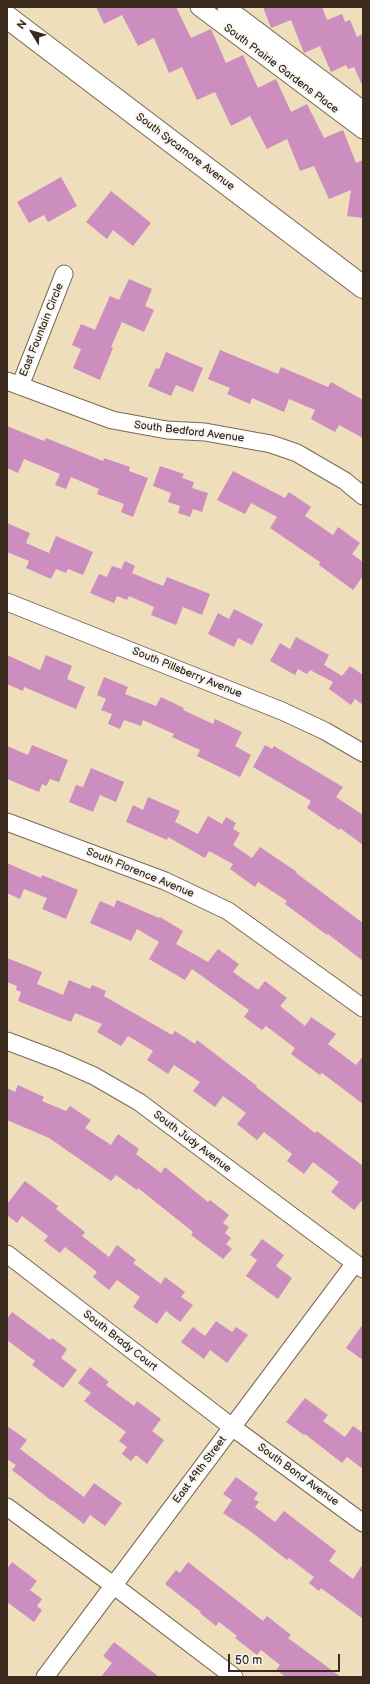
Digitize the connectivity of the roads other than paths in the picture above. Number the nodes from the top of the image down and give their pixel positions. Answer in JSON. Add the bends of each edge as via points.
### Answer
{"nodes":[{"id":1,"x":199,"y":7,"type":"edge"},
{"id":2,"x":226,"y":7,"type":"edge"},
{"id":3,"x":7,"y":17,"type":"edge"},
{"id":4,"x":363,"y":110,"type":"edge"},
{"id":5,"x":363,"y":130,"type":"edge"},
{"id":6,"x":64,"y":274,"type":"dead end"},
{"id":7,"x":363,"y":286,"type":"edge"},
{"id":8,"x":14,"y":383,"type":"edge"},
{"id":9,"x":363,"y":496,"type":"edge"},
{"id":10,"x":7,"y":602,"type":"edge"},
{"id":11,"x":363,"y":753,"type":"edge"},
{"id":12,"x":7,"y":822,"type":"edge"},
{"id":13,"x":363,"y":1008,"type":"edge"},
{"id":14,"x":7,"y":1041,"type":"edge"},
{"id":15,"x":7,"y":1254,"type":"edge"},
{"id":16,"x":359,"y":1266,"type":"edge"},
{"id":17,"x":232,"y":1427,"type":"junction"},
{"id":18,"x":7,"y":1507,"type":"edge"},
{"id":19,"x":363,"y":1523,"type":"edge"},
{"id":20,"x":113,"y":1585,"type":"junction"},
{"id":21,"x":45,"y":1677,"type":"edge"},
{"id":22,"x":234,"y":1677,"type":"edge"}],
"edges":[{"from":1,"to":5,"type":"street","name":"South Prairie Gardens Place"},
{"from":2,"to":4,"type":"street","name":"South Prairie Gardens Place"},
{"from":3,"to":7,"type":"main road","name":"South Sycamore Avenue"},
{"from":6,"to":8,"type":"street","name":"East Fountain Circle"},
{"from":8,"to":9,"type":"street","name":"South Bedford Avenue","via":[[112,420],[167,430],[205,432],[271,444],[297,453],[344,481]]},
{"from":10,"to":11,"type":"street","name":"South Pillsberry Avenue","via":[[282,710],[324,730]]},
{"from":12,"to":13,"type":"street","name":"South Florence Avenue","via":[[165,881],[228,911]]},
{"from":14,"to":16,"type":"street","name":"South Judy Avenue","via":[[94,1076],[138,1102]]},
{"from":15,"to":17,"type":"street","name":"South Brady Court"},
{"from":16,"to":17,"type":"street","name":"East 49th Street"},
{"from":17,"to":19,"type":"street","name":"South Bond Avenue"},
{"from":17,"to":20,"type":"street","name":"East 49th Street"},
{"from":18,"to":20,"type":"street"},
{"from":20,"to":21,"type":"street","name":"East 49th Street"},
{"from":20,"to":22,"type":"street"}]}
